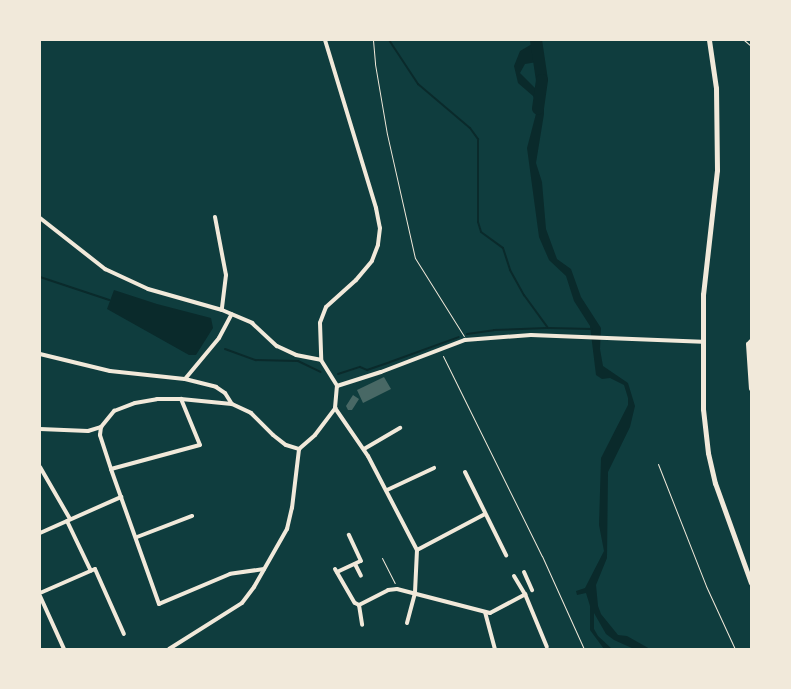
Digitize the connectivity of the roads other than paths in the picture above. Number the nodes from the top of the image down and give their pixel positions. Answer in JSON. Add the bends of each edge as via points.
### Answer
{"nodes":[{"id":1,"x":326,"y":40,"type":"edge"},
{"id":2,"x":709,"y":40,"type":"edge"},
{"id":3,"x":215,"y":217,"type":"dead end"},
{"id":4,"x":40,"y":218,"type":"edge"},
{"id":5,"x":222,"y":310,"type":"junction"},
{"id":6,"x":232,"y":314,"type":"junction"},
{"id":7,"x":751,"y":341,"type":"edge"},
{"id":8,"x":702,"y":342,"type":"junction"},
{"id":9,"x":40,"y":354,"type":"edge"},
{"id":10,"x":320,"y":360,"type":"junction"},
{"id":11,"x":185,"y":379,"type":"junction"},
{"id":12,"x":337,"y":386,"type":"junction"},
{"id":13,"x":751,"y":389,"type":"edge"},
{"id":14,"x":181,"y":399,"type":"junction"},
{"id":15,"x":232,"y":404,"type":"junction"},
{"id":16,"x":335,"y":408,"type":"junction"},
{"id":17,"x":101,"y":427,"type":"junction"},
{"id":18,"x":400,"y":428,"type":"dead end"},
{"id":19,"x":40,"y":429,"type":"edge"},
{"id":20,"x":299,"y":449,"type":"junction"},
{"id":21,"x":364,"y":449,"type":"junction"},
{"id":22,"x":40,"y":467,"type":"edge"},
{"id":23,"x":434,"y":468,"type":"dead end"},
{"id":24,"x":111,"y":469,"type":"junction"},
{"id":25,"x":465,"y":472,"type":"dead end"},
{"id":26,"x":387,"y":490,"type":"junction"},
{"id":27,"x":121,"y":497,"type":"junction"},
{"id":28,"x":485,"y":514,"type":"junction"},
{"id":29,"x":192,"y":516,"type":"dead end"},
{"id":30,"x":68,"y":520,"type":"junction"},
{"id":31,"x":40,"y":533,"type":"edge"},
{"id":32,"x":349,"y":535,"type":"dead end"},
{"id":33,"x":137,"y":537,"type":"junction"},
{"id":34,"x":417,"y":550,"type":"junction"},
{"id":35,"x":506,"y":555,"type":"dead end"},
{"id":36,"x":355,"y":564,"type":"junction"},
{"id":37,"x":264,"y":569,"type":"junction"},
{"id":38,"x":92,"y":571,"type":"junction"},
{"id":39,"x":524,"y":572,"type":"dead end"},
{"id":40,"x":361,"y":576,"type":"dead end"},
{"id":41,"x":514,"y":576,"type":"dead end"},
{"id":42,"x":751,"y":583,"type":"edge"},
{"id":43,"x":532,"y":590,"type":"dead end"},
{"id":44,"x":415,"y":593,"type":"junction"},
{"id":45,"x":525,"y":594,"type":"junction"},
{"id":46,"x":40,"y":595,"type":"edge"},
{"id":47,"x":359,"y":604,"type":"junction"},
{"id":48,"x":485,"y":612,"type":"junction"},
{"id":49,"x":407,"y":623,"type":"dead end"},
{"id":50,"x":362,"y":625,"type":"dead end"},
{"id":51,"x":124,"y":634,"type":"dead end"},
{"id":52,"x":547,"y":647,"type":"dead end"},
{"id":53,"x":64,"y":649,"type":"edge"},
{"id":54,"x":169,"y":649,"type":"edge"},
{"id":55,"x":495,"y":649,"type":"edge"}],
"edges":[{"from":1,"to":10,"type":"street","via":[[380,228],[372,261],[326,307],[320,323]]},
{"from":2,"to":8,"type":"street","via":[[716,88],[717,161],[703,294]]},
{"from":3,"to":5,"type":"street","via":[[226,275]]},
{"from":4,"to":5,"type":"street","via":[[105,269],[148,289]]},
{"from":5,"to":6,"type":"street"},
{"from":6,"to":10,"type":"street","via":[[252,323],[277,346],[296,355]]},
{"from":6,"to":11,"type":"street","via":[[219,338]]},
{"from":7,"to":13,"type":"street","via":[[748,344]]},
{"from":8,"to":12,"type":"street","via":[[518,335],[465,340]]},
{"from":8,"to":42,"type":"street","via":[[703,409],[708,453],[721,501]]},
{"from":9,"to":11,"type":"street","via":[[110,371]]},
{"from":10,"to":12,"type":"street"},
{"from":11,"to":15,"type":"street","via":[[216,387],[226,393]]},
{"from":12,"to":16,"type":"street"},
{"from":14,"to":15,"type":"street"},
{"from":14,"to":17,"type":"street","via":[[135,403],[114,412]]},
{"from":14,"to":24,"type":"street","via":[[200,444]]},
{"from":15,"to":20,"type":"street","via":[[251,413],[286,445]]},
{"from":16,"to":20,"type":"street","via":[[315,435]]},
{"from":16,"to":21,"type":"street"},
{"from":17,"to":19,"type":"street","via":[[88,431]]},
{"from":17,"to":24,"type":"street","via":[[100,435]]},
{"from":18,"to":21,"type":"street"},
{"from":20,"to":37,"type":"street","via":[[287,529]]},
{"from":21,"to":26,"type":"street"},
{"from":22,"to":30,"type":"street"},
{"from":23,"to":26,"type":"street"},
{"from":24,"to":27,"type":"street"},
{"from":25,"to":28,"type":"street"},
{"from":26,"to":34,"type":"street"},
{"from":27,"to":30,"type":"street"},
{"from":27,"to":33,"type":"street"},
{"from":28,"to":34,"type":"street"},
{"from":28,"to":35,"type":"street"},
{"from":29,"to":33,"type":"street"},
{"from":30,"to":31,"type":"street"},
{"from":30,"to":38,"type":"street"},
{"from":32,"to":36,"type":"street","via":[[362,561]]},
{"from":33,"to":37,"type":"street","via":[[159,604],[230,574]]},
{"from":34,"to":44,"type":"street"},
{"from":36,"to":40,"type":"street"},
{"from":36,"to":47,"type":"street","via":[[336,571],[355,603]]},
{"from":37,"to":54,"type":"street","via":[[242,603]]},
{"from":38,"to":46,"type":"street"},
{"from":38,"to":51,"type":"street","via":[[95,569]]},
{"from":39,"to":43,"type":"street"},
{"from":41,"to":45,"type":"street"},
{"from":44,"to":47,"type":"street","via":[[397,588]]},
{"from":44,"to":48,"type":"street"},
{"from":44,"to":49,"type":"street"},
{"from":45,"to":48,"type":"street","via":[[490,613]]},
{"from":45,"to":52,"type":"street"},
{"from":46,"to":53,"type":"street"},
{"from":47,"to":50,"type":"street"},
{"from":48,"to":55,"type":"street"}]}
